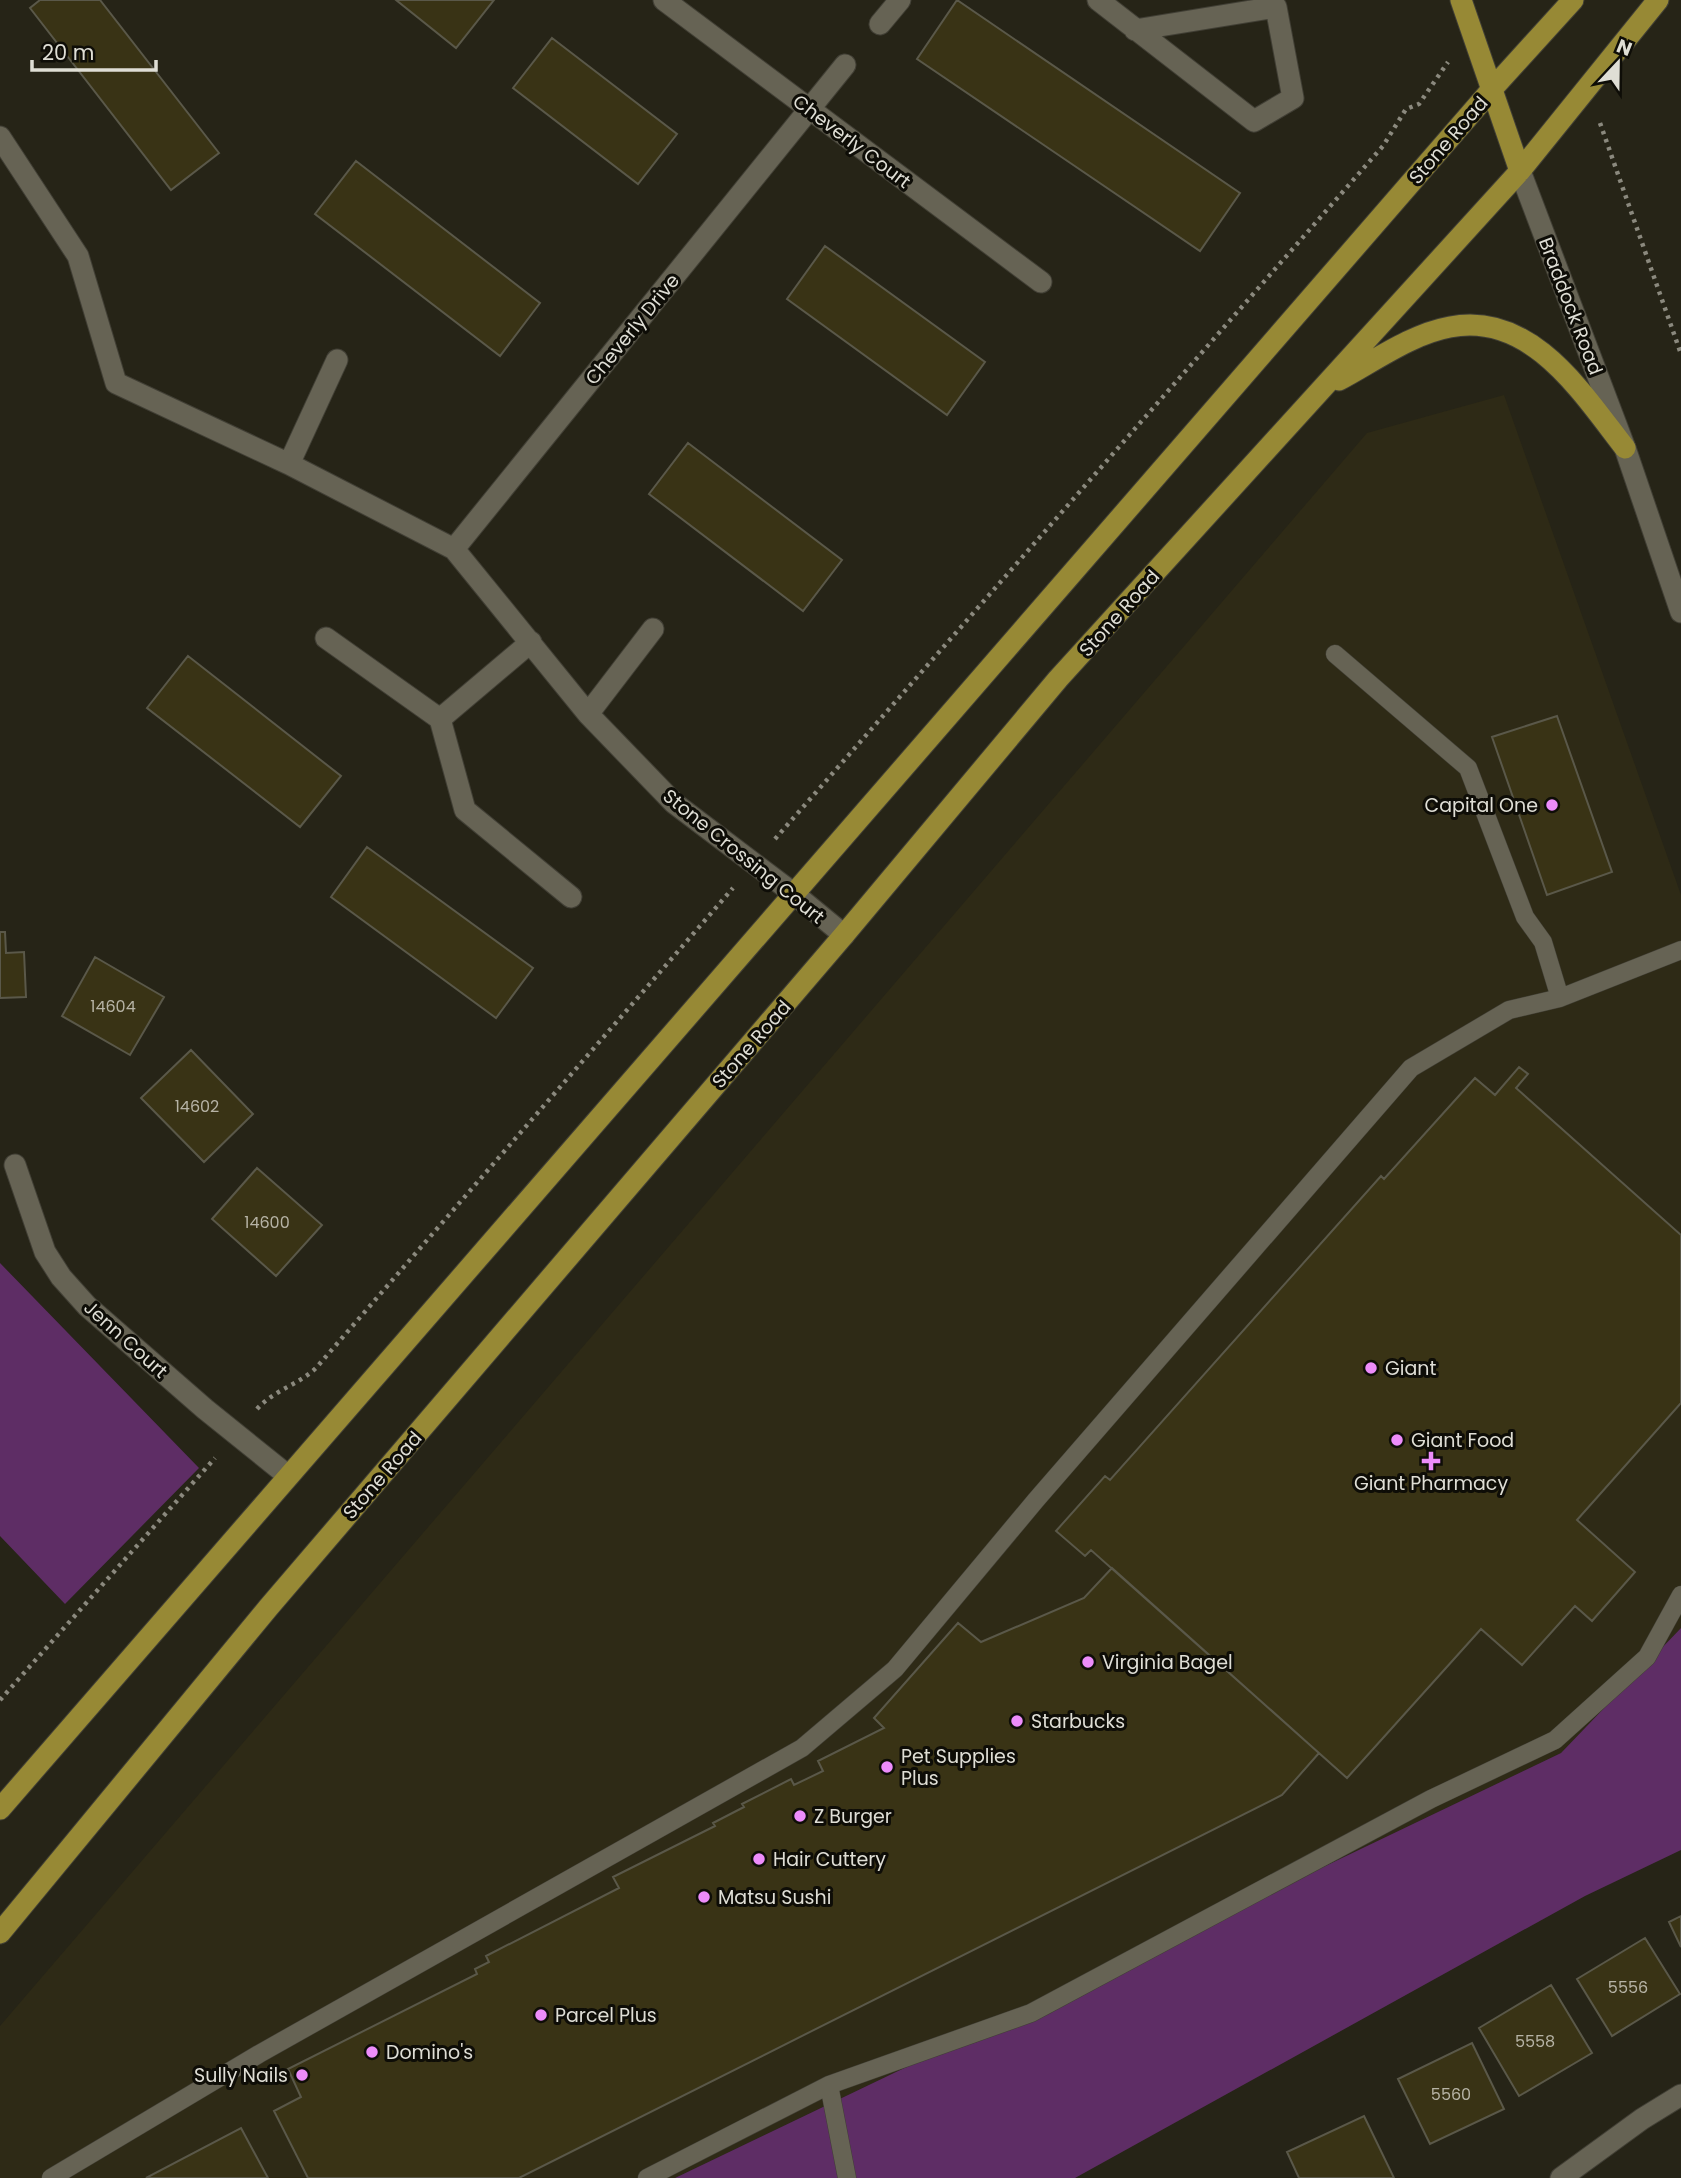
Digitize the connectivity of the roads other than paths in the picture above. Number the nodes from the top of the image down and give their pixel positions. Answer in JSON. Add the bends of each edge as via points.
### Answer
{"nodes":[{"id":1,"x":664,"y":0,"type":"edge"},
{"id":2,"x":901,"y":0,"type":"edge"},
{"id":3,"x":1098,"y":0,"type":"edge"},
{"id":4,"x":1461,"y":0,"type":"edge"},
{"id":5,"x":1573,"y":0,"type":"edge"},
{"id":6,"x":1658,"y":0,"type":"edge"},
{"id":7,"x":880,"y":24,"type":"dead end"},
{"id":8,"x":1135,"y":30,"type":"junction"},
{"id":9,"x":845,"y":65,"type":"dead end"},
{"id":10,"x":1493,"y":88,"type":"junction"},
{"id":11,"x":811,"y":110,"type":"junction"},
{"id":12,"x":0,"y":137,"type":"edge"},
{"id":13,"x":1520,"y":171,"type":"junction"},
{"id":14,"x":1041,"y":282,"type":"dead end"},
{"id":15,"x":337,"y":360,"type":"dead end"},
{"id":16,"x":1324,"y":388,"type":"junction"},
{"id":17,"x":1625,"y":448,"type":"junction"},
{"id":18,"x":289,"y":464,"type":"junction"},
{"id":19,"x":454,"y":549,"type":"junction"},
{"id":20,"x":1681,"y":612,"type":"edge"},
{"id":21,"x":653,"y":629,"type":"dead end"},
{"id":22,"x":327,"y":638,"type":"dead end"},
{"id":23,"x":531,"y":642,"type":"junction"},
{"id":24,"x":1335,"y":654,"type":"dead end"},
{"id":25,"x":588,"y":714,"type":"junction"},
{"id":26,"x":440,"y":719,"type":"junction"},
{"id":27,"x":793,"y":893,"type":"junction"},
{"id":28,"x":571,"y":897,"type":"dead end"},
{"id":29,"x":844,"y":936,"type":"junction"},
{"id":30,"x":1681,"y":950,"type":"edge"},
{"id":31,"x":1560,"y":998,"type":"junction"},
{"id":32,"x":15,"y":1165,"type":"dead end"},
{"id":33,"x":287,"y":1475,"type":"junction"},
{"id":34,"x":1681,"y":1595,"type":"edge"},
{"id":35,"x":0,"y":1809,"type":"edge"},
{"id":36,"x":0,"y":1933,"type":"edge"},
{"id":37,"x":829,"y":2085,"type":"junction"},
{"id":38,"x":1681,"y":2095,"type":"edge"},
{"id":39,"x":51,"y":2178,"type":"edge"},
{"id":40,"x":647,"y":2178,"type":"edge"},
{"id":41,"x":847,"y":2178,"type":"edge"},
{"id":42,"x":1561,"y":2178,"type":"edge"}],
"edges":[{"from":1,"to":11,"type":"street","name":"Cheverly Court"},
{"from":2,"to":7,"type":"street"},
{"from":3,"to":8,"type":"street"},
{"from":4,"to":10,"type":"main road","name":"Braddock Road"},
{"from":5,"to":10,"type":"main road","name":"Stone Road"},
{"from":6,"to":13,"type":"main road","name":"Stone Road"},
{"from":8,"to":8,"type":"street","via":[[1276,7],[1293,98],[1254,121]]},
{"from":9,"to":11,"type":"street","name":"Cheverly Drive"},
{"from":10,"to":13,"type":"main road","name":"Braddock Road"},
{"from":10,"to":27,"type":"main road","name":"Stone Road"},
{"from":11,"to":14,"type":"street","name":"Cheverly Court"},
{"from":11,"to":19,"type":"street","name":"Cheverly Drive"},
{"from":12,"to":18,"type":"street","name":"Stone Crossing Court","via":[[78,256],[116,383]]},
{"from":13,"to":16,"type":"main road","name":"Stone Road"},
{"from":13,"to":17,"type":"street","name":"Braddock Road"},
{"from":15,"to":18,"type":"street"},
{"from":16,"to":17,"type":"main road","via":[[1421,336],[1450,327],[1499,328],[1543,353],[1577,386]]},
{"from":16,"to":29,"type":"main road","name":"Stone Road","via":[[1058,679]]},
{"from":17,"to":20,"type":"street","name":"Braddock Road"},
{"from":18,"to":19,"type":"street","name":"Stone Crossing Court"},
{"from":19,"to":23,"type":"street","name":"Stone Crossing Court"},
{"from":21,"to":25,"type":"street"},
{"from":22,"to":26,"type":"street"},
{"from":23,"to":25,"type":"street","name":"Stone Crossing Court"},
{"from":23,"to":26,"type":"street"},
{"from":24,"to":31,"type":"lane","via":[[1468,768],[1525,917],[1542,942]]},
{"from":25,"to":27,"type":"street","name":"Stone Crossing Court","via":[[674,803]]},
{"from":26,"to":28,"type":"street","via":[[465,810]]},
{"from":27,"to":29,"type":"street","name":"Stone Crossing Court"},
{"from":27,"to":33,"type":"main road","name":"Stone Road"},
{"from":29,"to":36,"type":"main road","name":"Stone Road","via":[[268,1608]]},
{"from":30,"to":31,"type":"lane"},
{"from":31,"to":39,"type":"lane","via":[[1509,1010],[1411,1068],[895,1669],[802,1748],[259,2054]]},
{"from":32,"to":33,"type":"street","name":"Jenn Court","via":[[45,1252],[61,1277],[87,1306]]},
{"from":33,"to":35,"type":"main road","name":"Stone Road"},
{"from":34,"to":37,"type":"lane","via":[[1647,1657],[1555,1740],[1431,1799],[1031,2012]]},
{"from":37,"to":40,"type":"lane"},
{"from":37,"to":41,"type":"lane"},
{"from":38,"to":42,"type":"street"}]}
